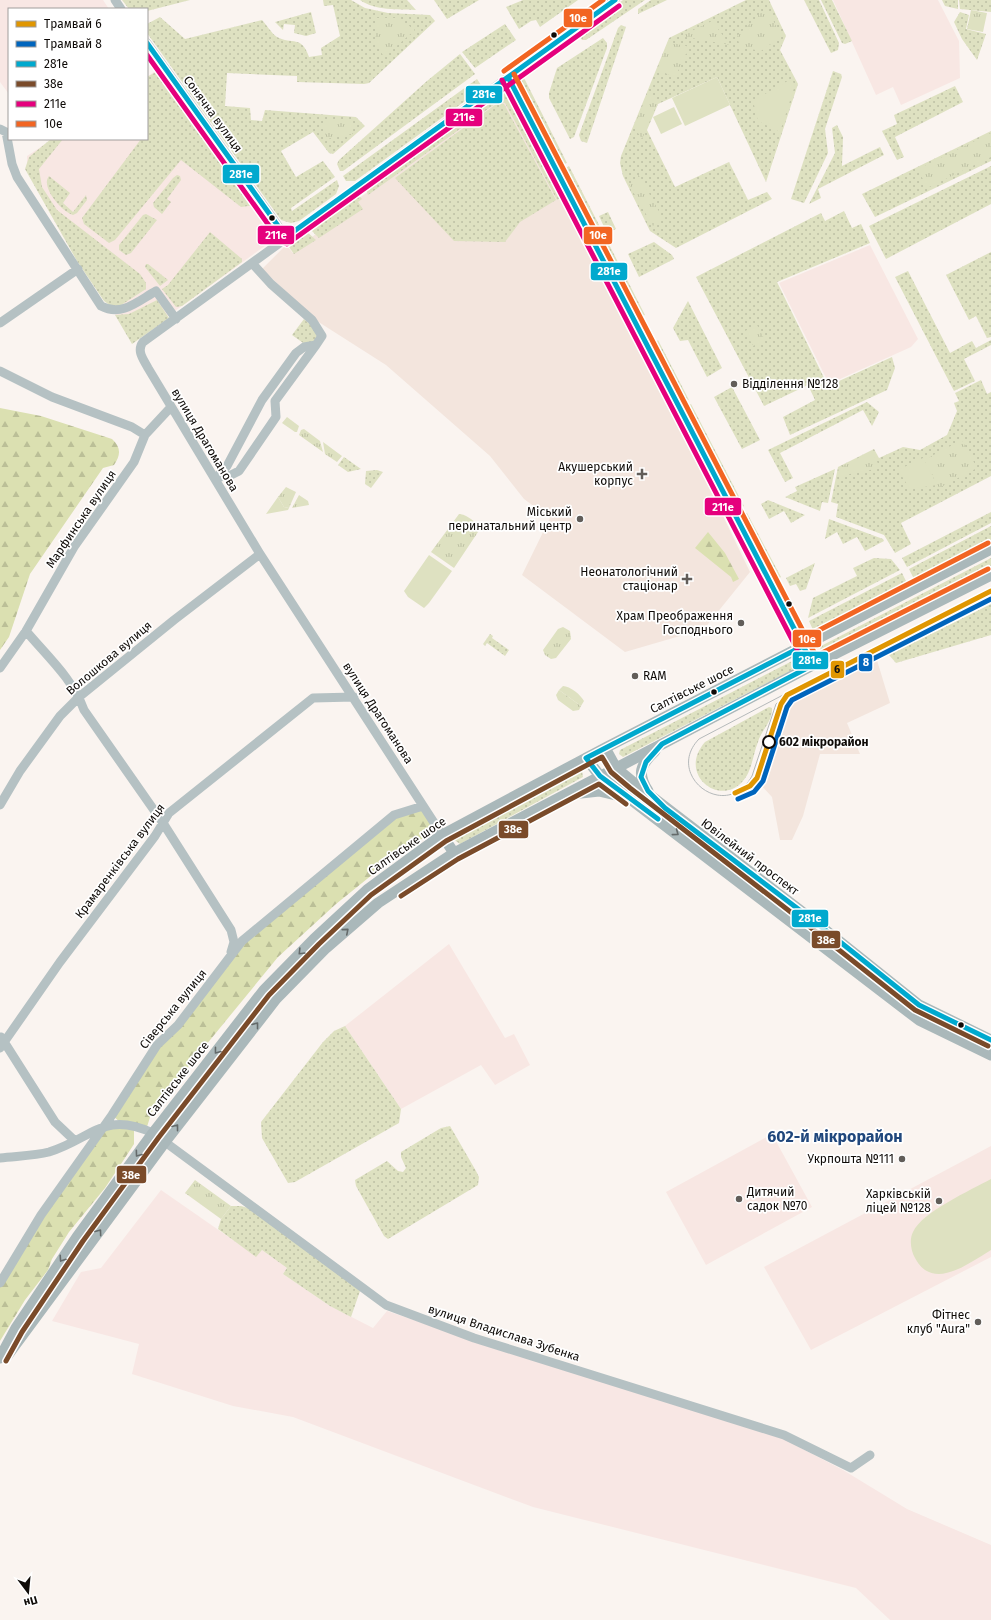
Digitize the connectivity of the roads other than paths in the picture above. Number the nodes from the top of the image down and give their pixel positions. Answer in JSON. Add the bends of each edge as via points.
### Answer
{"nodes":[{"id":1,"x":115,"y":0,"type":"edge"},
{"id":2,"x":615,"y":0,"type":"edge"},
{"id":3,"x":121,"y":8,"type":"edge"},
{"id":4,"x":148,"y":44,"type":"edge"},
{"id":5,"x":508,"y":77,"type":"junction"},
{"id":6,"x":0,"y":129,"type":"edge"},
{"id":7,"x":286,"y":237,"type":"junction"},
{"id":8,"x":252,"y":263,"type":"junction"},
{"id":9,"x":78,"y":268,"type":"junction"},
{"id":10,"x":176,"y":319,"type":"junction"},
{"id":11,"x":0,"y":323,"type":"edge"},
{"id":12,"x":316,"y":345,"type":"junction"},
{"id":13,"x":0,"y":371,"type":"edge"},
{"id":14,"x":171,"y":407,"type":"junction"},
{"id":15,"x":146,"y":436,"type":"junction"},
{"id":16,"x":216,"y":478,"type":"junction"},
{"id":17,"x":991,"y":549,"type":"edge"},
{"id":18,"x":260,"y":554,"type":"junction"},
{"id":19,"x":991,"y":575,"type":"edge"},
{"id":20,"x":26,"y":631,"type":"junction"},
{"id":21,"x":803,"y":646,"type":"junction"},
{"id":22,"x":813,"y":665,"type":"junction"},
{"id":23,"x":0,"y":668,"type":"edge"},
{"id":24,"x":79,"y":697,"type":"junction"},
{"id":25,"x":354,"y":697,"type":"junction"},
{"id":26,"x":662,"y":744,"type":"junction"},
{"id":27,"x":605,"y":748,"type":"junction"},
{"id":28,"x":586,"y":758,"type":"junction"},
{"id":29,"x":616,"y":768,"type":"junction"},
{"id":30,"x":600,"y":776,"type":"junction"},
{"id":31,"x":564,"y":795,"type":"junction"},
{"id":32,"x":652,"y":797,"type":"junction"},
{"id":33,"x":636,"y":802,"type":"junction"},
{"id":34,"x":0,"y":805,"type":"edge"},
{"id":35,"x":423,"y":806,"type":"junction"},
{"id":36,"x":163,"y":823,"type":"junction"},
{"id":37,"x":442,"y":835,"type":"junction"},
{"id":38,"x":454,"y":854,"type":"junction"},
{"id":39,"x":228,"y":959,"type":"junction"},
{"id":40,"x":991,"y":1040,"type":"edge"},
{"id":41,"x":1,"y":1042,"type":"edge"},
{"id":42,"x":991,"y":1055,"type":"edge"},
{"id":43,"x":104,"y":1126,"type":"junction"},
{"id":44,"x":153,"y":1133,"type":"junction"},
{"id":45,"x":74,"y":1140,"type":"junction"},
{"id":46,"x":165,"y":1142,"type":"junction"},
{"id":47,"x":0,"y":1158,"type":"edge"},
{"id":48,"x":0,"y":1283,"type":"edge"},
{"id":49,"x":0,"y":1358,"type":"edge"},
{"id":50,"x":0,"y":1364,"type":"edge"},
{"id":51,"x":870,"y":1455,"type":"dead end"}],
"edges":[{"from":1,"to":3,"type":"street"},
{"from":2,"to":5,"type":"street"},
{"from":4,"to":7,"type":"street","name":"Сонячна вулиця"},
{"from":5,"to":7,"type":"street"},
{"from":5,"to":21,"type":"street"},
{"from":6,"to":9,"type":"street","via":[[6,132],[17,177]]},
{"from":7,"to":8,"type":"street"},
{"from":8,"to":10,"type":"street"},
{"from":8,"to":12,"type":"street","via":[[318,327],[322,336]]},
{"from":9,"to":10,"type":"street","via":[[101,306],[115,311],[123,310],[156,291]]},
{"from":9,"to":11,"type":"street"},
{"from":10,"to":14,"type":"street","name":"вулиця Драгоманова","via":[[143,342],[140,348],[148,368]]},
{"from":12,"to":16,"type":"street","via":[[296,353],[262,400],[230,460]]},
{"from":12,"to":16,"type":"street","via":[[275,401],[276,417],[239,471]]},
{"from":13,"to":15,"type":"street","via":[[52,397],[132,427]]},
{"from":14,"to":15,"type":"street","name":"Марфинська вулиця"},
{"from":14,"to":16,"type":"street","name":"вулиця Драгоманова"},
{"from":15,"to":20,"type":"street","name":"Марфинська вулиця","via":[[134,462],[74,547]]},
{"from":16,"to":18,"type":"street","name":"вулиця Драгоманова"},
{"from":17,"to":21,"type":"main road","name":"Салтівське шосе"},
{"from":18,"to":24,"type":"street","name":"Волошкова вулиця"},
{"from":18,"to":25,"type":"street","name":"вулиця Драгоманова"},
{"from":19,"to":22,"type":"main road"},
{"from":20,"to":23,"type":"street","name":"Марфинська вулиця"},
{"from":20,"to":24,"type":"street"},
{"from":21,"to":22,"type":"main road"},
{"from":21,"to":27,"type":"main road","name":"Салтівське шосе"},
{"from":22,"to":26,"type":"main road"},
{"from":24,"to":34,"type":"street","name":"Волошкова вулиця","via":[[60,716],[24,765]]},
{"from":24,"to":36,"type":"street","via":[[84,710]]},
{"from":25,"to":35,"type":"street","name":"вулиця Драгоманова"},
{"from":25,"to":36,"type":"street","name":"Крамаренківська вулиця","via":[[313,698],[169,812]]},
{"from":26,"to":29,"type":"main road"},
{"from":26,"to":32,"type":"main road","via":[[643,765],[640,773]]},
{"from":27,"to":28,"type":"main road","name":"Салтівське шосе"},
{"from":27,"to":29,"type":"main road"},
{"from":28,"to":30,"type":"main road","name":"Ювілейний проспект"},
{"from":28,"to":37,"type":"main road","name":"Салтівське шосе"},
{"from":29,"to":30,"type":"main road"},
{"from":29,"to":32,"type":"main road","name":"Ювілейний проспект"},
{"from":30,"to":31,"type":"main road"},
{"from":30,"to":33,"type":"main road","name":"Ювілейний проспект"},
{"from":31,"to":33,"type":"main road","via":[[604,792]]},
{"from":31,"to":38,"type":"main road"},
{"from":32,"to":40,"type":"main road","name":"Ювілейний проспект","via":[[919,1005]]},
{"from":33,"to":42,"type":"main road","name":"Ювілейний проспект","one_way":true,"via":[[919,1020]]},
{"from":35,"to":37,"type":"street","name":"вулиця Драгоманова"},
{"from":35,"to":39,"type":"street","name":"Сіверська вулиця","via":[[394,815],[258,927],[242,941]]},
{"from":36,"to":39,"type":"street","via":[[231,930],[234,942]]},
{"from":36,"to":41,"type":"street","name":"Крамаренківська вулиця"},
{"from":37,"to":38,"type":"main road"},
{"from":37,"to":44,"type":"main road","name":"Салтівське шосе","one_way":true,"via":[[367,890],[264,990]]},
{"from":46,"to":38,"type":"main road","one_way":true,"via":[[276,999],[326,948],[378,903]]},
{"from":39,"to":43,"type":"street","name":"Сіверська вулиця","via":[[178,1024],[157,1045]]},
{"from":41,"to":45,"type":"street","via":[[55,1122]]},
{"from":43,"to":44,"type":"street","via":[[128,1125]]},
{"from":43,"to":45,"type":"street"},
{"from":43,"to":48,"type":"street","name":"Сіверська вулиця","via":[[41,1215]]},
{"from":44,"to":46,"type":"main road"},
{"from":44,"to":49,"type":"main road","name":"Салтівське шосе","one_way":true,"via":[[77,1237],[16,1328]]},
{"from":45,"to":47,"type":"street","via":[[43,1153]]},
{"from":50,"to":46,"type":"main road","one_way":true,"via":[[26,1333]]},
{"from":46,"to":51,"type":"street","name":"вулиця Владислава Зубенка","via":[[386,1306],[474,1338],[784,1435],[850,1468]]}]}
